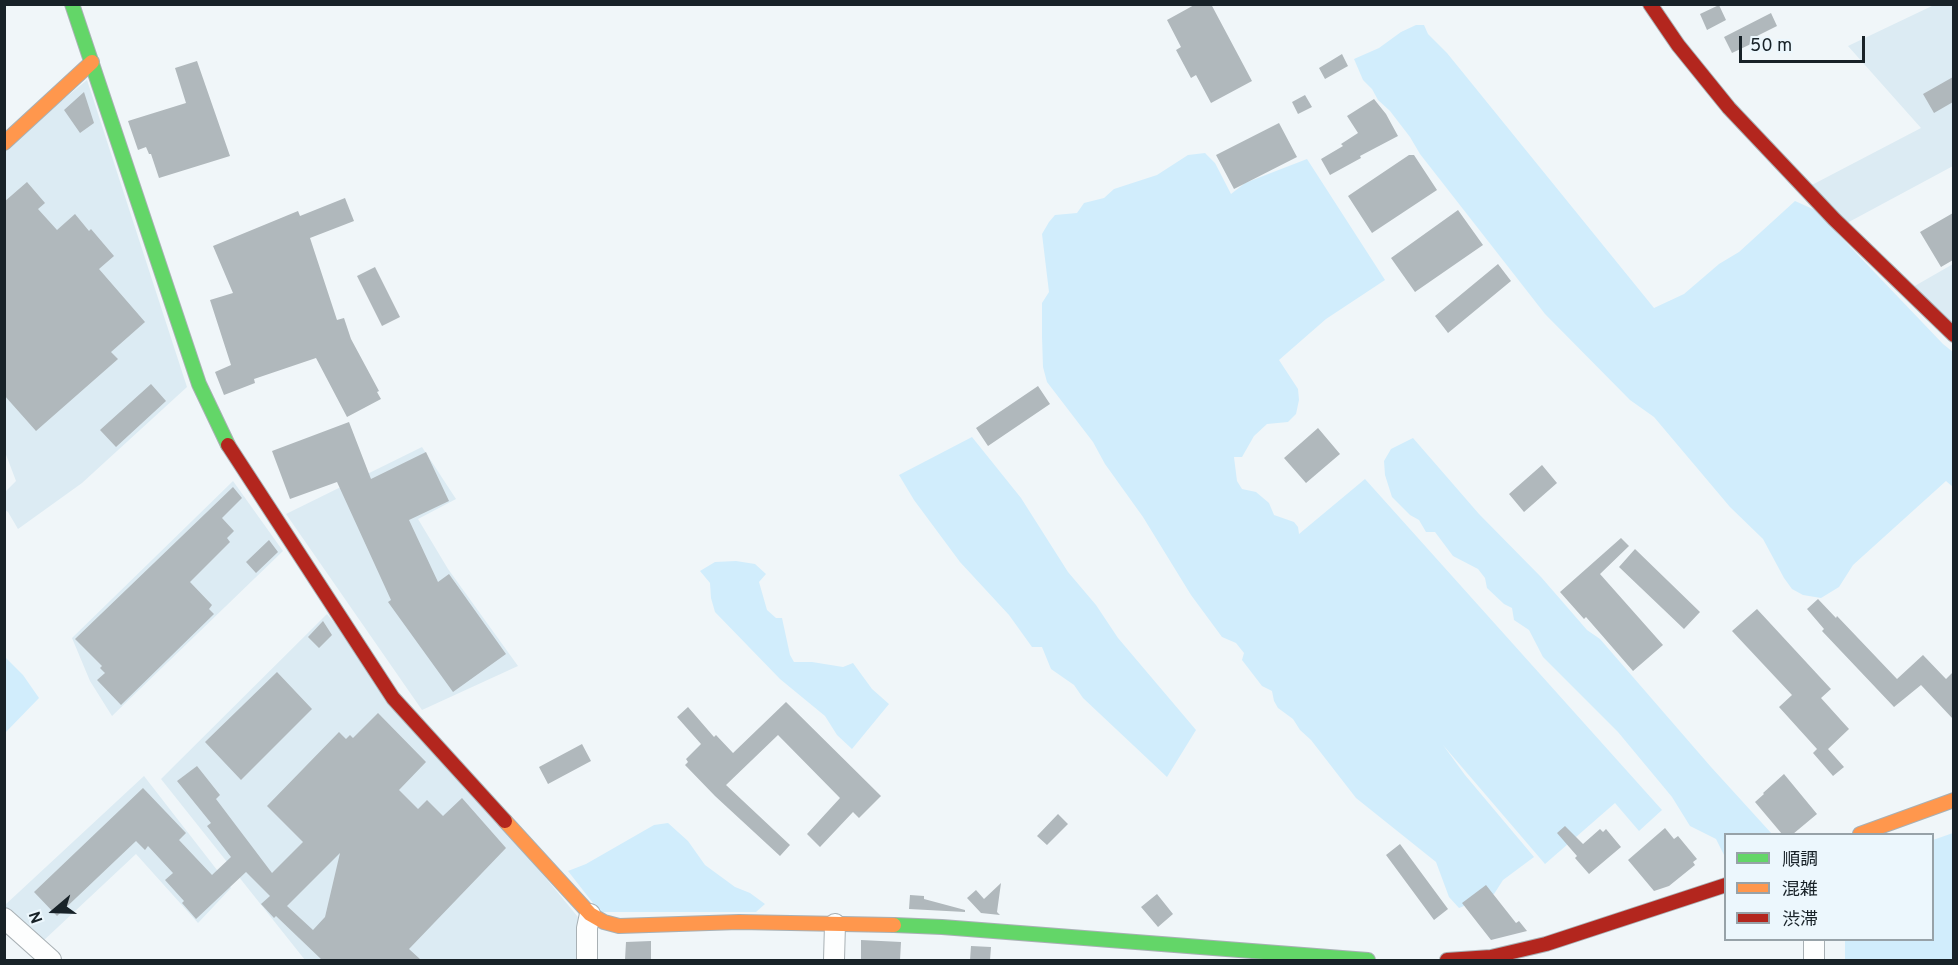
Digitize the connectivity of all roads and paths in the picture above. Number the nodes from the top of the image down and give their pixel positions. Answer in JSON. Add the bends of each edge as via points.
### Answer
{"nodes":[{"id":1,"x":72,"y":4,"type":"edge"},
{"id":2,"x":1650,"y":4,"type":"edge"},
{"id":3,"x":92,"y":62,"type":"junction"},
{"id":4,"x":4,"y":142,"type":"edge"},
{"id":5,"x":1953,"y":335,"type":"edge"},
{"id":6,"x":1953,"y":800,"type":"edge"},
{"id":7,"x":1863,"y":833,"type":"edge"},
{"id":8,"x":1724,"y":885,"type":"edge"},
{"id":9,"x":590,"y":914,"type":"junction"},
{"id":10,"x":4,"y":918,"type":"edge"},
{"id":11,"x":835,"y":924,"type":"junction"},
{"id":12,"x":1814,"y":941,"type":"edge"},
{"id":13,"x":51,"y":960,"type":"edge"},
{"id":14,"x":588,"y":960,"type":"edge"},
{"id":15,"x":834,"y":960,"type":"edge"},
{"id":16,"x":1368,"y":960,"type":"edge"},
{"id":17,"x":1447,"y":960,"type":"edge"},
{"id":18,"x":1814,"y":960,"type":"edge"}],
"edges":[{"from":1,"to":3,"type":"street"},
{"from":2,"to":5,"type":"street","via":[[1729,108],[1842,227]]},
{"from":3,"to":4,"type":"street"},
{"from":3,"to":9,"type":"street","via":[[195,373],[230,450],[393,698]]},
{"from":6,"to":7,"type":"street"},
{"from":8,"to":17,"type":"street","via":[[1546,944],[1491,957]]},
{"from":9,"to":11,"type":"street","via":[[619,926]]},
{"from":9,"to":14,"type":"street"},
{"from":10,"to":13,"type":"street"},
{"from":11,"to":15,"type":"street"},
{"from":11,"to":16,"type":"street","via":[[942,927]]},
{"from":12,"to":18,"type":"street"}]}
